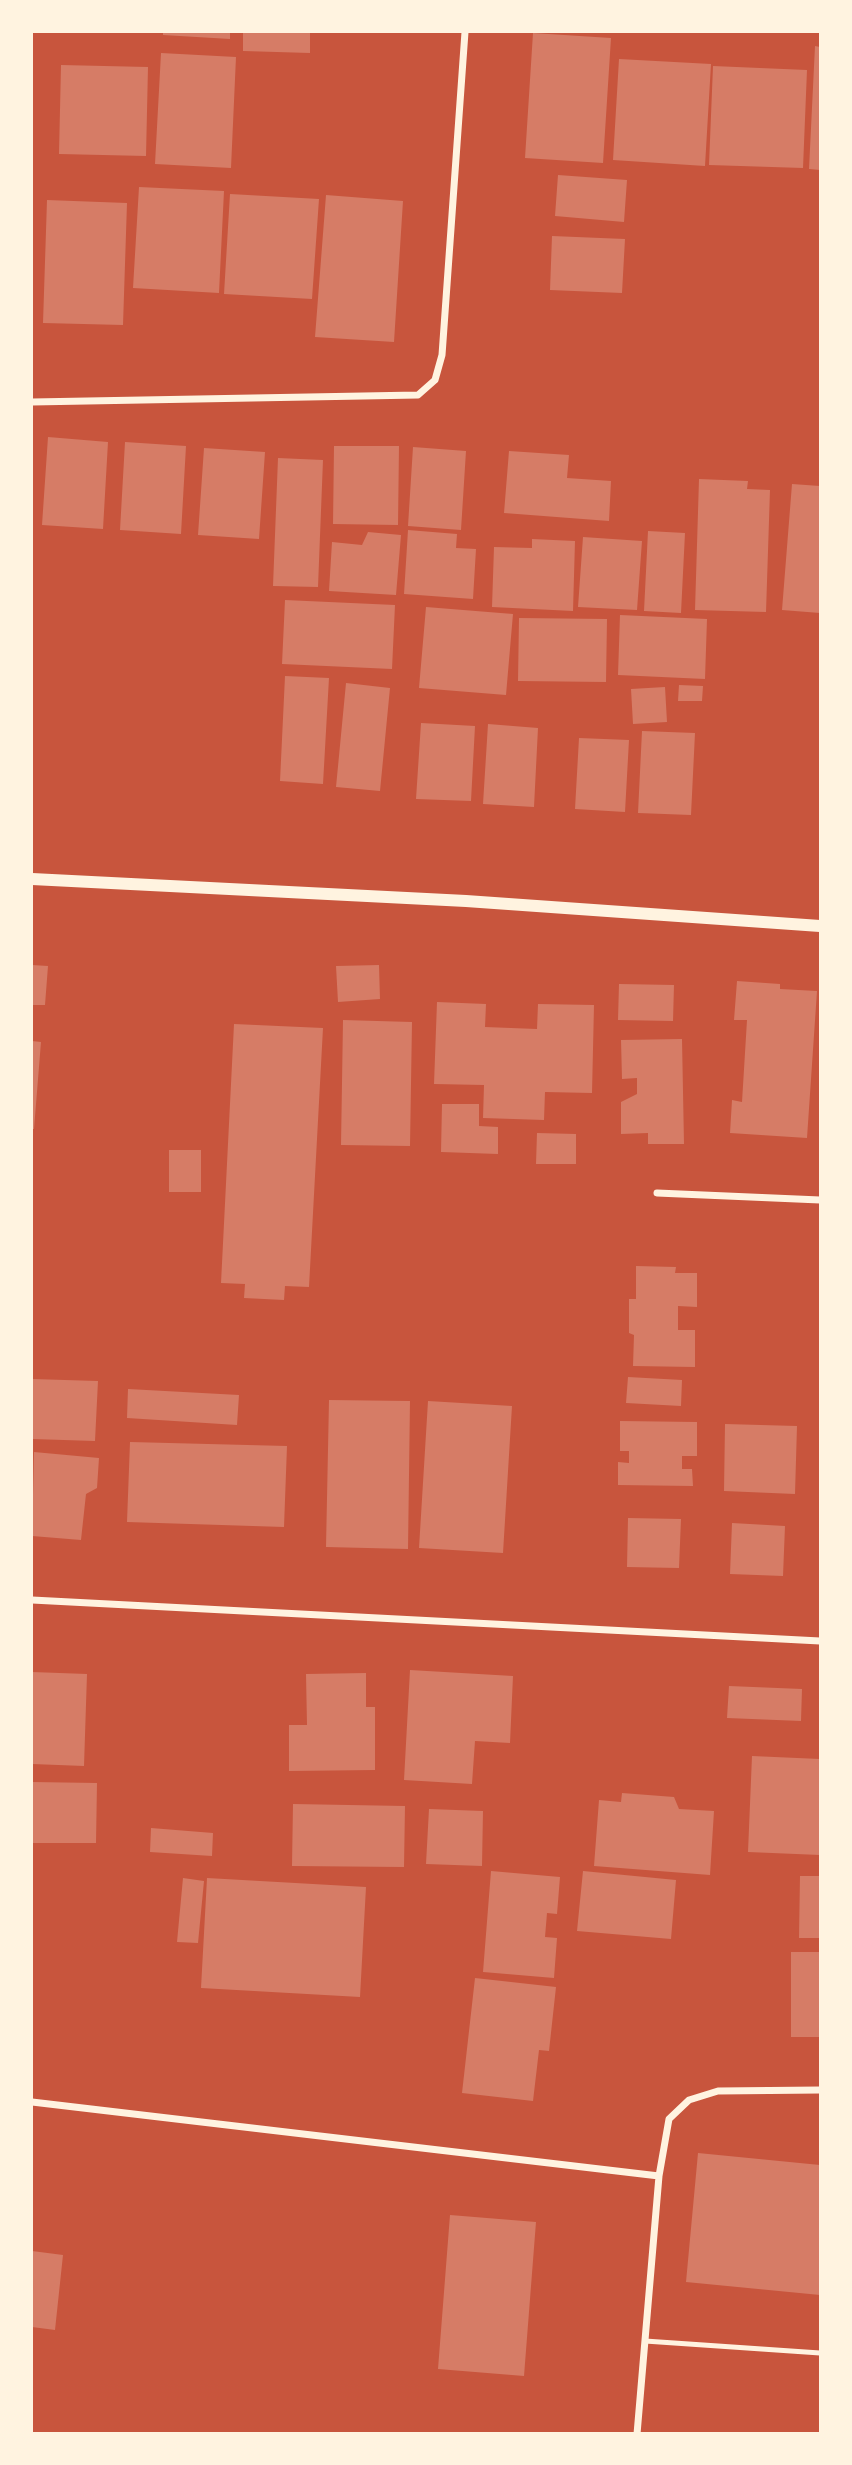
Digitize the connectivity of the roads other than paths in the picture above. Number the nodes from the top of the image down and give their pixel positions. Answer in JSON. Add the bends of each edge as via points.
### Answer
{"nodes":[{"id":1,"x":464,"y":32,"type":"edge"},
{"id":2,"x":32,"y":402,"type":"edge"},
{"id":3,"x":32,"y":879,"type":"edge"},
{"id":4,"x":821,"y":926,"type":"edge"},
{"id":5,"x":657,"y":1193,"type":"dead end"},
{"id":6,"x":821,"y":1200,"type":"edge"},
{"id":7,"x":32,"y":1600,"type":"edge"},
{"id":8,"x":821,"y":1641,"type":"edge"},
{"id":9,"x":821,"y":2090,"type":"edge"},
{"id":10,"x":32,"y":2102,"type":"edge"},
{"id":11,"x":659,"y":2176,"type":"junction"},
{"id":12,"x":645,"y":2341,"type":"junction"},
{"id":13,"x":821,"y":2353,"type":"edge"},
{"id":14,"x":637,"y":2434,"type":"edge"}],
"edges":[{"from":1,"to":2,"type":"street","via":[[442,355],[435,380],[418,395]]},
{"from":3,"to":4,"type":"street","via":[[466,901]]},
{"from":5,"to":6,"type":"street"},
{"from":7,"to":8,"type":"street"},
{"from":9,"to":11,"type":"street","via":[[718,2091],[689,2100],[669,2119]]},
{"from":10,"to":11,"type":"street"},
{"from":11,"to":12,"type":"street"},
{"from":12,"to":13,"type":"lane"},
{"from":12,"to":14,"type":"street"}]}
